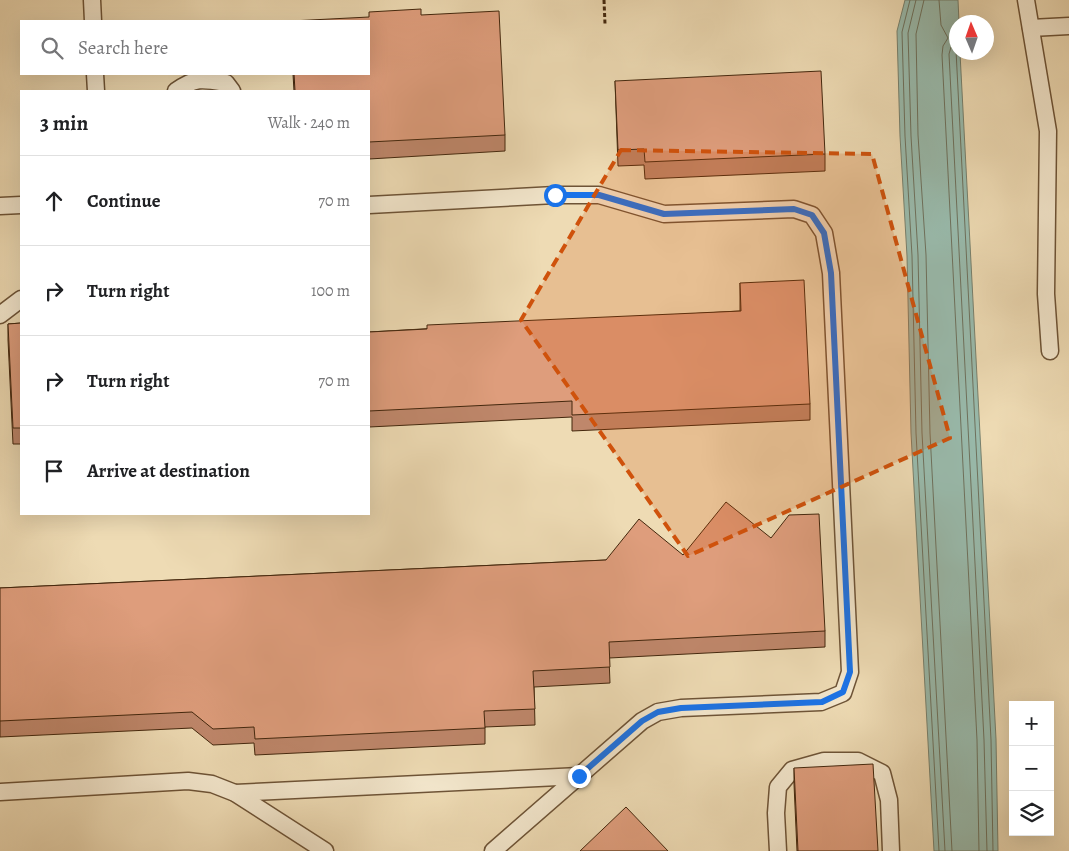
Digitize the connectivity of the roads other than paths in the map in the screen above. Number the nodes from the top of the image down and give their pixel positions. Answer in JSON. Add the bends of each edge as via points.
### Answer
{"nodes":[{"id":1,"x":92,"y":0,"type":"edge"},
{"id":2,"x":1026,"y":0,"type":"edge"},
{"id":3,"x":93,"y":20,"type":"edge"},
{"id":4,"x":1069,"y":26,"type":"edge"},
{"id":5,"x":1031,"y":28,"type":"junction"},
{"id":6,"x":95,"y":75,"type":"edge"},
{"id":7,"x":96,"y":90,"type":"edge"},
{"id":8,"x":178,"y":90,"type":"edge"},
{"id":9,"x":231,"y":90,"type":"edge"},
{"id":10,"x":20,"y":205,"type":"edge"},
{"id":11,"x":0,"y":206,"type":"edge"},
{"id":12,"x":370,"y":206,"type":"edge"},
{"id":13,"x":20,"y":300,"type":"edge"},
{"id":14,"x":0,"y":315,"type":"edge"},
{"id":15,"x":1050,"y":351,"type":"dead end"},
{"id":16,"x":579,"y":776,"type":"junction"},
{"id":17,"x":0,"y":792,"type":"edge"},
{"id":18,"x":235,"y":793,"type":"junction"},
{"id":19,"x":325,"y":851,"type":"edge"},
{"id":20,"x":493,"y":851,"type":"edge"},
{"id":21,"x":778,"y":851,"type":"edge"},
{"id":22,"x":891,"y":851,"type":"edge"}],
"edges":[{"from":1,"to":3,"type":"lane"},
{"from":2,"to":5,"type":"lane"},
{"from":4,"to":5,"type":"lane"},
{"from":5,"to":15,"type":"lane","via":[[1048,131],[1046,294]]},
{"from":6,"to":7,"type":"lane"},
{"from":8,"to":9,"type":"lane","via":[[200,79],[226,83]]},
{"from":10,"to":11,"type":"lane"},
{"from":12,"to":16,"type":"lane","via":[[599,195],[664,214],[794,209],[812,215],[824,233],[831,273],[850,672],[843,692],[822,702],[681,708],[658,712],[642,721]]},
{"from":13,"to":14,"type":"lane"},
{"from":16,"to":18,"type":"lane"},
{"from":16,"to":20,"type":"lane"},
{"from":17,"to":18,"type":"lane","via":[[188,781],[212,784]]},
{"from":18,"to":19,"type":"lane"},
{"from":21,"to":22,"type":"lane","via":[[778,787],[792,770],[824,761],[858,761],[882,773],[889,800]]}]}
